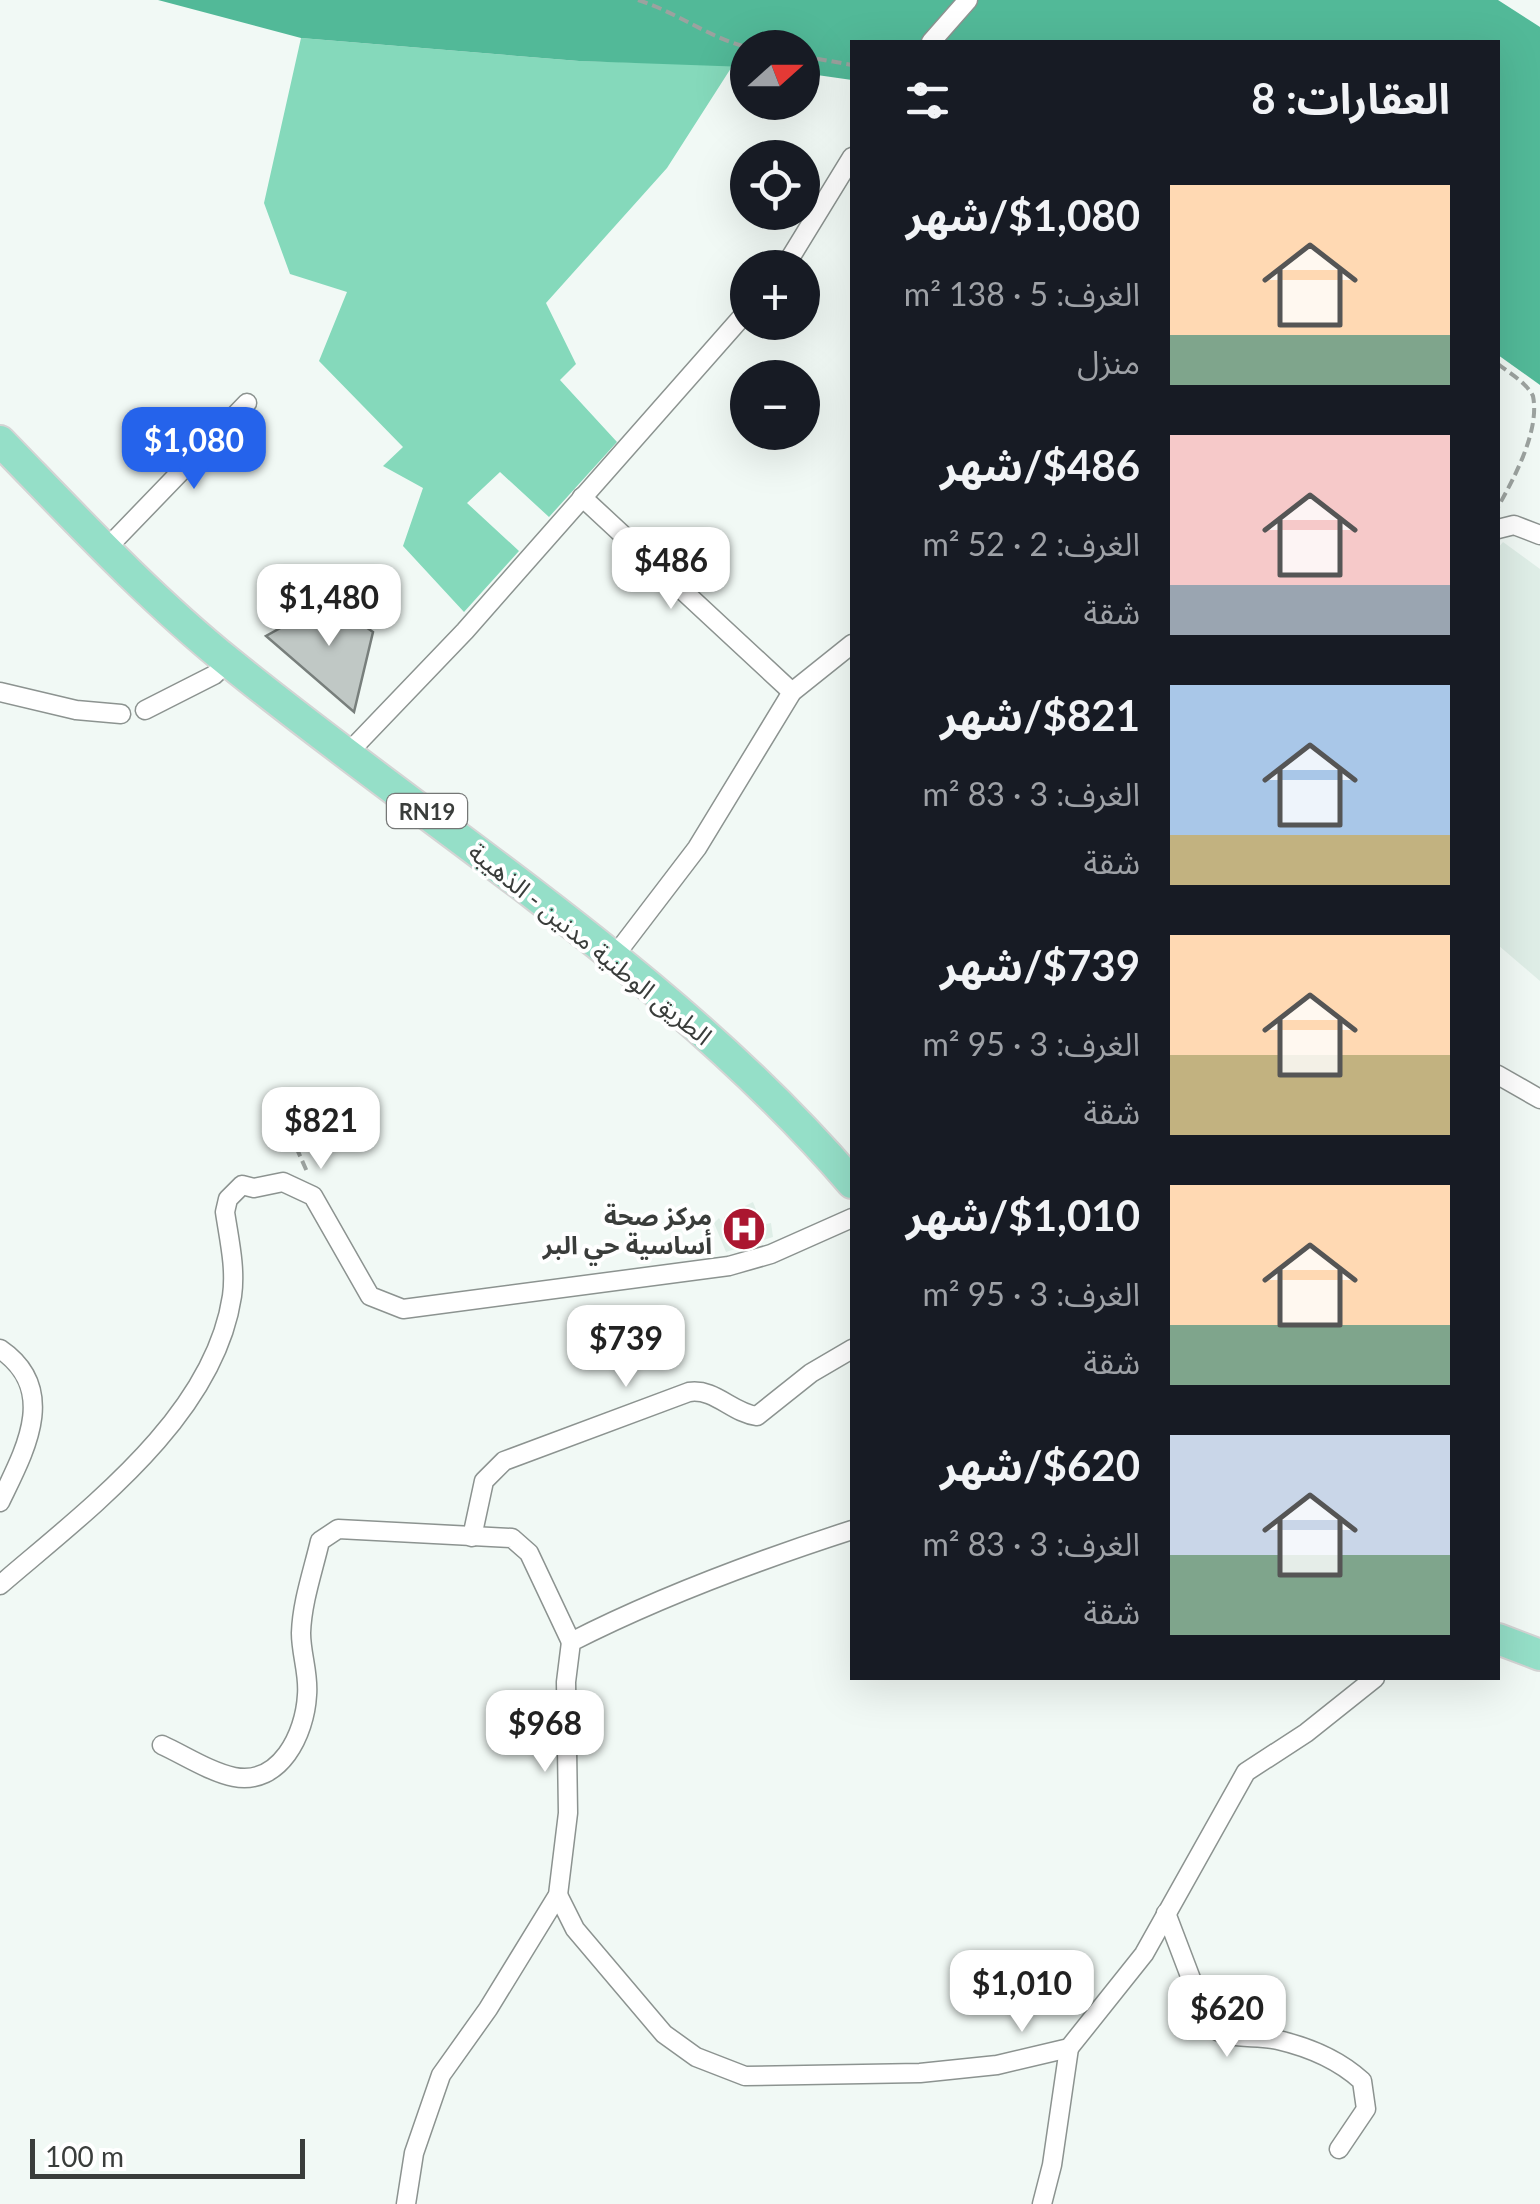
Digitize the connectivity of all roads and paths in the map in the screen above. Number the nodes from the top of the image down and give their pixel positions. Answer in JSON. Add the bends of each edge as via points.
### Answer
{"nodes":[{"id":1,"x":638,"y":0,"type":"edge"},
{"id":2,"x":968,"y":0,"type":"edge"},
{"id":3,"x":933,"y":40,"type":"edge"},
{"id":4,"x":730,"y":43,"type":"edge"},
{"id":5,"x":820,"y":59,"type":"edge"},
{"id":6,"x":850,"y":65,"type":"edge"},
{"id":7,"x":850,"y":160,"type":"edge"},
{"id":8,"x":795,"y":250,"type":"edge"},
{"id":9,"x":730,"y":330,"type":"edge"},
{"id":10,"x":1500,"y":366,"type":"edge"},
{"id":11,"x":247,"y":403,"type":"dead end"},
{"id":12,"x":0,"y":442,"type":"edge"},
{"id":13,"x":582,"y":498,"type":"junction"},
{"id":14,"x":1500,"y":503,"type":"edge"},
{"id":15,"x":1500,"y":528,"type":"edge"},
{"id":16,"x":1540,"y":535,"type":"edge"},
{"id":17,"x":107,"y":548,"type":"junction"},
{"id":18,"x":850,"y":646,"type":"edge"},
{"id":19,"x":228,"y":662,"type":"junction"},
{"id":20,"x":0,"y":692,"type":"edge"},
{"id":21,"x":792,"y":692,"type":"junction"},
{"id":22,"x":145,"y":710,"type":"dead end"},
{"id":23,"x":121,"y":714,"type":"dead end"},
{"id":24,"x":349,"y":752,"type":"junction"},
{"id":25,"x":613,"y":958,"type":"junction"},
{"id":26,"x":1500,"y":1075,"type":"edge"},
{"id":27,"x":1540,"y":1099,"type":"edge"},
{"id":28,"x":278,"y":1106,"type":"dead end"},
{"id":29,"x":850,"y":1181,"type":"edge"},
{"id":30,"x":313,"y":1196,"type":"junction"},
{"id":31,"x":850,"y":1219,"type":"edge"},
{"id":32,"x":0,"y":1349,"type":"edge"},
{"id":33,"x":850,"y":1351,"type":"edge"},
{"id":34,"x":0,"y":1502,"type":"edge"},
{"id":35,"x":850,"y":1531,"type":"edge"},
{"id":36,"x":472,"y":1537,"type":"junction"},
{"id":37,"x":0,"y":1584,"type":"edge"},
{"id":38,"x":1500,"y":1640,"type":"edge"},
{"id":39,"x":571,"y":1642,"type":"junction"},
{"id":40,"x":1540,"y":1655,"type":"edge"},
{"id":41,"x":1372,"y":1680,"type":"edge"},
{"id":42,"x":162,"y":1744,"type":"dead end"},
{"id":43,"x":558,"y":1896,"type":"junction"},
{"id":44,"x":1166,"y":1913,"type":"junction"},
{"id":45,"x":1069,"y":2048,"type":"junction"},
{"id":46,"x":1338,"y":2149,"type":"dead end"},
{"id":47,"x":406,"y":2204,"type":"edge"},
{"id":48,"x":1042,"y":2204,"type":"edge"}],
"edges":[{"from":1,"to":4,"type":"path"},
{"from":2,"to":3,"type":"street"},
{"from":5,"to":6,"type":"path"},
{"from":7,"to":8,"type":"street"},
{"from":9,"to":13,"type":"street"},
{"from":10,"to":14,"type":"path","via":[[1532,396],[1537,416],[1526,458]]},
{"from":11,"to":17,"type":"street"},
{"from":12,"to":17,"type":"main road","name":"الطريق الوطنية مدنين - الذهيبة","number":"RN19"},
{"from":13,"to":21,"type":"street"},
{"from":13,"to":24,"type":"street"},
{"from":15,"to":16,"type":"street","via":[[1514,524]]},
{"from":17,"to":19,"type":"main road","name":"الطريق الوطنية مدنين - الذهيبة","number":"RN19"},
{"from":18,"to":21,"type":"street"},
{"from":19,"to":22,"type":"street"},
{"from":19,"to":24,"type":"main road","name":"الطريق الوطنية مدنين - الذهيبة","number":"RN19"},
{"from":20,"to":23,"type":"street"},
{"from":21,"to":25,"type":"street","via":[[697,848]]},
{"from":24,"to":25,"type":"main road","name":"الطريق الوطنية مدنين - الذهيبة","number":"RN19"},
{"from":25,"to":29,"type":"main road","name":"الطريق الوطنية مدنين - الذهيبة","number":"RN19","via":[[698,1028]]},
{"from":26,"to":27,"type":"street"},
{"from":28,"to":30,"type":"path","via":[[303,1156]]},
{"from":30,"to":31,"type":"street","via":[[370,1296],[403,1309],[729,1266]]},
{"from":30,"to":37,"type":"street","via":[[283,1182],[247,1184],[228,1199],[232,1292],[226,1327],[202,1382],[118,1480]]},
{"from":32,"to":34,"type":"street","via":[[27,1378],[35,1412]]},
{"from":33,"to":36,"type":"street","via":[[757,1416],[706,1392],[690,1392],[517,1453],[484,1481]]},
{"from":35,"to":39,"type":"street","via":[[748,1564]]},
{"from":36,"to":39,"type":"street","via":[[522,1544]]},
{"from":36,"to":42,"type":"street","via":[[348,1526],[330,1533],[320,1541],[302,1619],[305,1714],[283,1759],[264,1774],[233,1777]]},
{"from":38,"to":40,"type":"main road"},
{"from":39,"to":43,"type":"street","via":[[568,1813]]},
{"from":41,"to":44,"type":"street","via":[[1246,1772]]},
{"from":43,"to":45,"type":"street","via":[[576,1929],[664,2034],[745,2076],[920,2074],[997,2066]]},
{"from":43,"to":47,"type":"street","via":[[441,2075],[414,2153]]},
{"from":44,"to":45,"type":"street","via":[[1144,1954]]},
{"from":44,"to":46,"type":"street","via":[[1209,2026],[1221,2035],[1275,2039],[1327,2057],[1362,2081],[1366,2109]]},
{"from":45,"to":48,"type":"street"}]}
